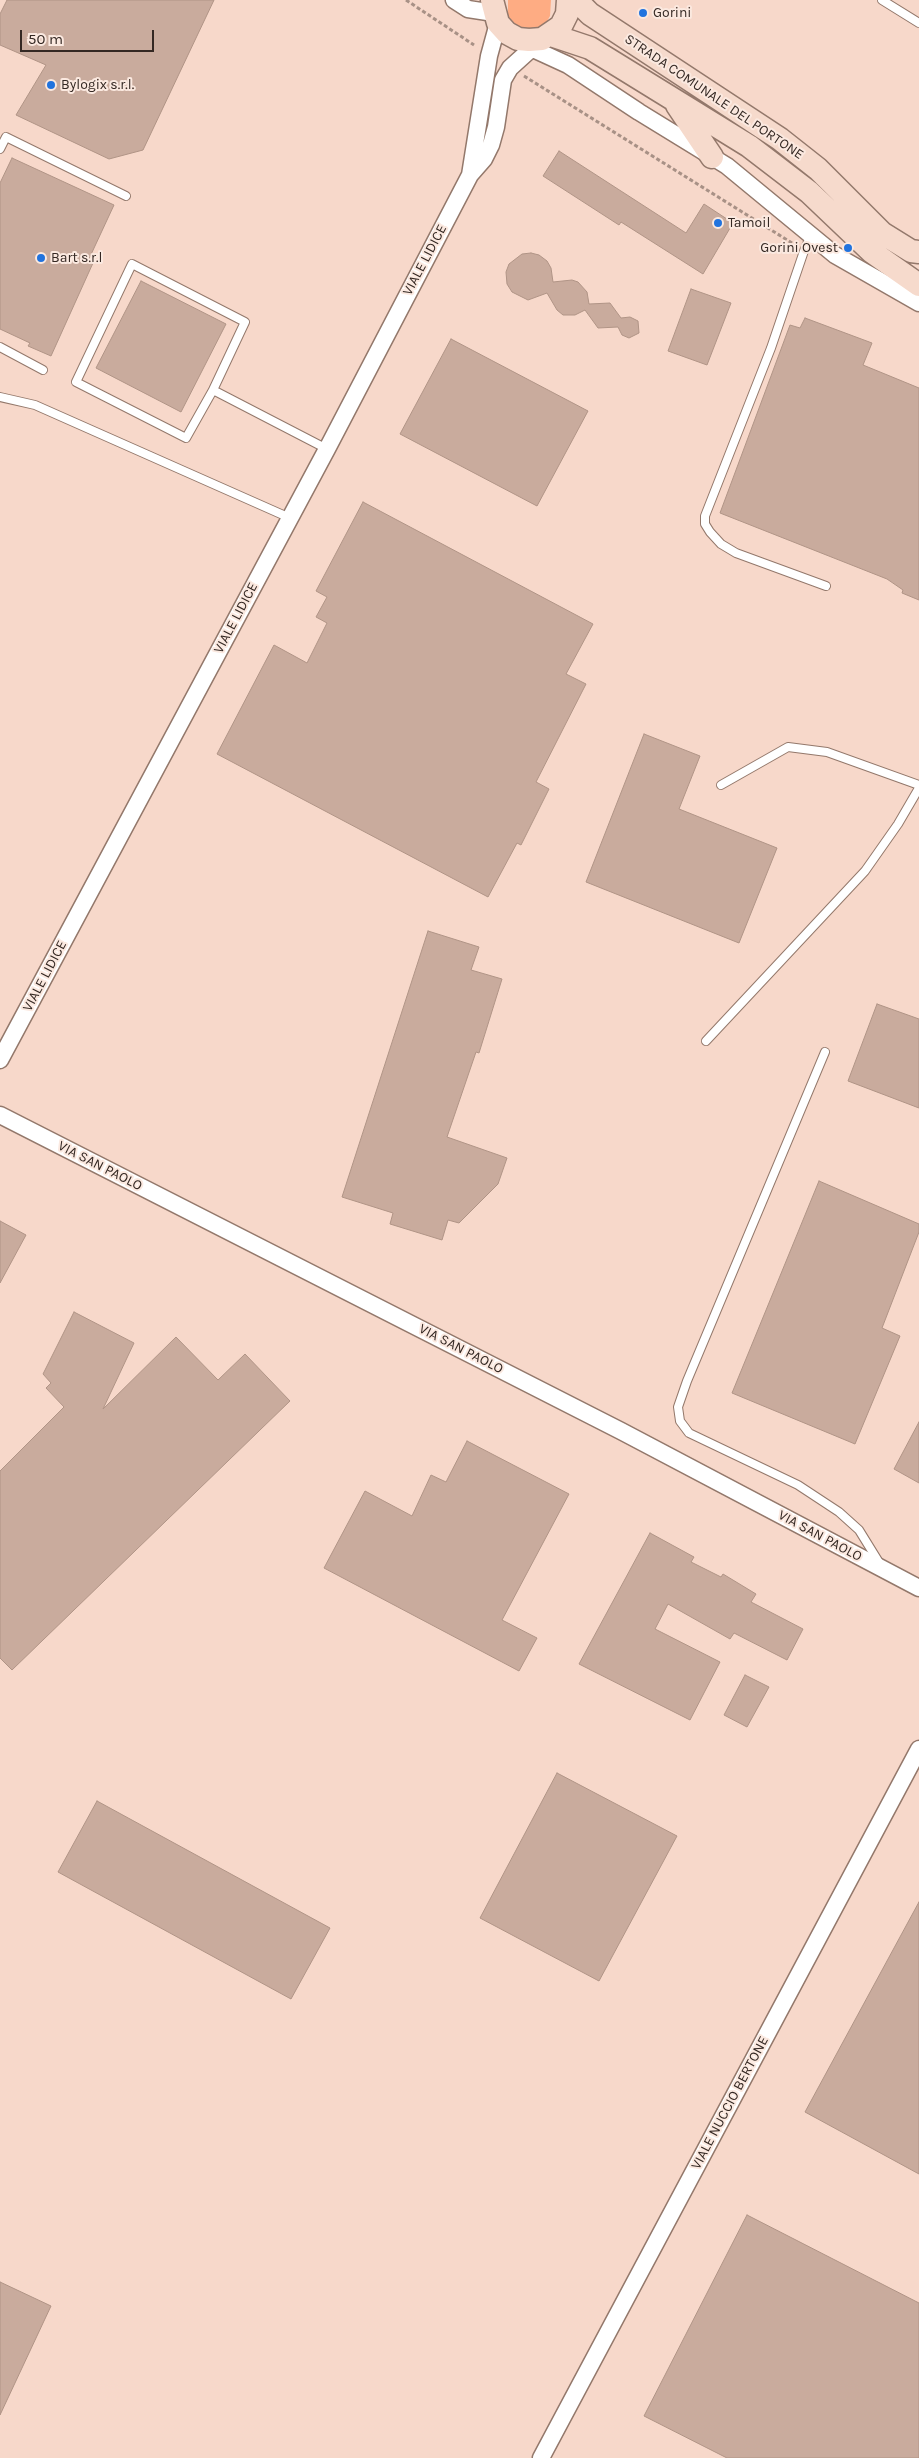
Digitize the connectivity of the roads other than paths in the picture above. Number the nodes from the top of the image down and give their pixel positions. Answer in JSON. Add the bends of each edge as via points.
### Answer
{"nodes":[{"id":1,"x":454,"y":0,"type":"edge"},
{"id":2,"x":568,"y":0,"type":"edge"},
{"id":3,"x":576,"y":0,"type":"edge"},
{"id":4,"x":882,"y":0,"type":"edge"},
{"id":5,"x":494,"y":7,"type":"edge"},
{"id":6,"x":918,"y":25,"type":"edge"},
{"id":7,"x":542,"y":40,"type":"junction"},
{"id":8,"x":672,"y":98,"type":"junction"},
{"id":9,"x":639,"y":112,"type":"junction"},
{"id":10,"x":691,"y":125,"type":"junction"},
{"id":11,"x":731,"y":135,"type":"junction"},
{"id":12,"x":0,"y":149,"type":"edge"},
{"id":13,"x":712,"y":157,"type":"junction"},
{"id":14,"x":470,"y":175,"type":"junction"},
{"id":15,"x":126,"y":196,"type":"dead end"},
{"id":16,"x":811,"y":235,"type":"junction"},
{"id":17,"x":919,"y":252,"type":"edge"},
{"id":18,"x":919,"y":285,"type":"edge"},
{"id":19,"x":919,"y":303,"type":"edge"},
{"id":20,"x":0,"y":347,"type":"edge"},
{"id":21,"x":43,"y":370,"type":"dead end"},
{"id":22,"x":213,"y":390,"type":"junction"},
{"id":23,"x":0,"y":397,"type":"edge"},
{"id":24,"x":327,"y":449,"type":"junction"},
{"id":25,"x":290,"y":518,"type":"junction"},
{"id":26,"x":826,"y":586,"type":"dead end"},
{"id":27,"x":721,"y":785,"type":"dead end"},
{"id":28,"x":919,"y":786,"type":"edge"},
{"id":29,"x":706,"y":1041,"type":"dead end"},
{"id":30,"x":826,"y":1052,"type":"dead end"},
{"id":31,"x":0,"y":1060,"type":"edge"},
{"id":32,"x":0,"y":1115,"type":"edge"},
{"id":33,"x":884,"y":1570,"type":"junction"},
{"id":34,"x":919,"y":1588,"type":"edge"},
{"id":35,"x":919,"y":1749,"type":"edge"},
{"id":36,"x":541,"y":2458,"type":"edge"}],
"edges":[{"from":1,"to":5,"type":"street","via":[[468,9]]},
{"from":2,"to":7,"type":"street","via":[[567,14],[561,26]]},
{"from":3,"to":17,"type":"street","name":"STRADA COMUNALE DEL PORTONE","via":[[590,14],[780,139],[818,170],[882,233],[911,251]]},
{"from":4,"to":6,"type":"lane"},
{"from":5,"to":7,"type":"street","name":"STRADA COMUNALE DEL PORTONE","via":[[507,33],[518,39]]},
{"from":5,"to":14,"type":"street","name":"VIALE LIDICE"},
{"from":7,"to":8,"type":"street","name":"STRADA COMUNALE DEL PORTONE","via":[[590,48]]},
{"from":7,"to":9,"type":"street","name":"STRADA COMUNALE DEL PORTONE","via":[[568,65]]},
{"from":7,"to":14,"type":"street","name":"VIALE LIDICE","via":[[510,68],[503,80],[491,145]]},
{"from":8,"to":10,"type":"street"},
{"from":8,"to":11,"type":"street","name":"STRADA COMUNALE DEL PORTONE"},
{"from":9,"to":10,"type":"street","name":"STRADA COMUNALE DEL PORTONE"},
{"from":9,"to":13,"type":"street","name":"STRADA COMUNALE DEL PORTONE"},
{"from":10,"to":11,"type":"street","name":"STRADA COMUNALE DEL PORTONE"},
{"from":10,"to":13,"type":"street"},
{"from":11,"to":18,"type":"street","name":"STRADA COMUNALE DEL PORTONE","via":[[778,166],[872,252]]},
{"from":12,"to":15,"type":"lane","via":[[6,137]]},
{"from":13,"to":16,"type":"street","name":"STRADA COMUNALE DEL PORTONE"},
{"from":14,"to":24,"type":"street","name":"VIALE LIDICE"},
{"from":16,"to":19,"type":"street","name":"STRADA COMUNALE DEL PORTONE","via":[[835,255]]},
{"from":16,"to":26,"type":"lane","via":[[705,516],[705,524],[721,544],[736,553]]},
{"from":20,"to":21,"type":"lane"},
{"from":22,"to":22,"type":"lane","via":[[186,438],[76,382],[132,264],[245,322]]},
{"from":22,"to":24,"type":"lane"},
{"from":23,"to":25,"type":"lane","via":[[35,405]]},
{"from":24,"to":25,"type":"street","name":"VIALE LIDICE"},
{"from":25,"to":31,"type":"street","name":"VIALE LIDICE"},
{"from":27,"to":28,"type":"lane","via":[[788,747],[827,752]]},
{"from":28,"to":29,"type":"lane","via":[[898,824],[865,871]]},
{"from":30,"to":33,"type":"lane","via":[[678,1407],[680,1421],[689,1433],[798,1485],[839,1512],[859,1530]]},
{"from":32,"to":33,"type":"street","name":"VIA SAN PAOLO","via":[[621,1431]]},
{"from":33,"to":34,"type":"street","name":"VIA SAN PAOLO"},
{"from":35,"to":36,"type":"street","name":"VIALE NUCCIO BERTONE"}]}
